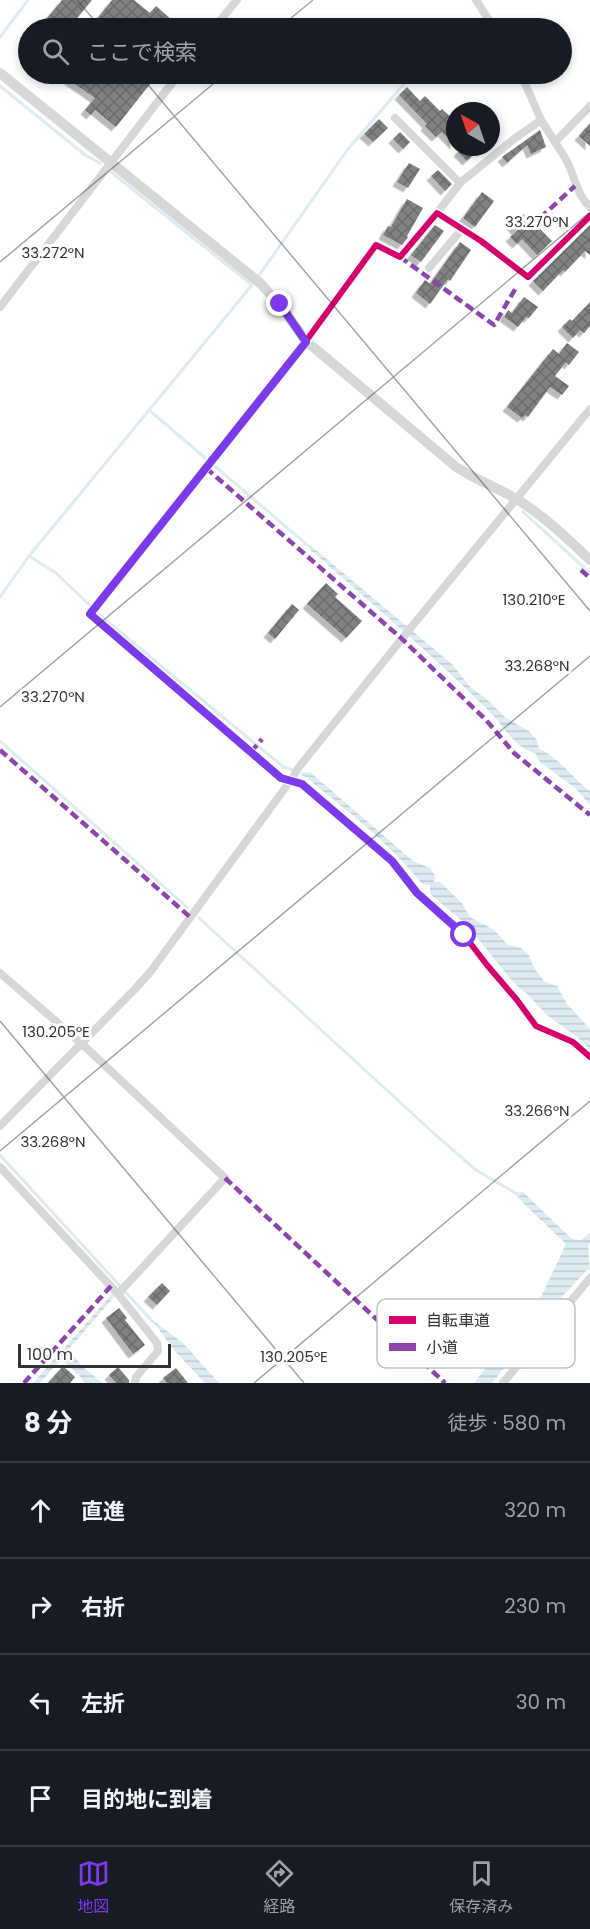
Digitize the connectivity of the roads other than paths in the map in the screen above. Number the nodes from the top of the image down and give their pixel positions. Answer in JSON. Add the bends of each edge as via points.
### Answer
{"nodes":[{"id":1,"x":237,"y":0,"type":"edge"},
{"id":2,"x":476,"y":0,"type":"edge"},
{"id":3,"x":222,"y":18,"type":"edge"},
{"id":4,"x":488,"y":18,"type":"edge"},
{"id":5,"x":0,"y":73,"type":"edge"},
{"id":6,"x":171,"y":84,"type":"edge"},
{"id":7,"x":525,"y":84,"type":"edge"},
{"id":8,"x":590,"y":106,"type":"edge"},
{"id":9,"x":395,"y":118,"type":"dead end"},
{"id":10,"x":541,"y":120,"type":"junction"},
{"id":11,"x":555,"y":142,"type":"junction"},
{"id":12,"x":110,"y":162,"type":"junction"},
{"id":13,"x":460,"y":183,"type":"junction"},
{"id":14,"x":590,"y":207,"type":"edge"},
{"id":15,"x":437,"y":213,"type":"junction"},
{"id":16,"x":590,"y":216,"type":"edge"},
{"id":17,"x":462,"y":229,"type":"junction"},
{"id":18,"x":429,"y":268,"type":"dead end"},
{"id":19,"x":0,"y":307,"type":"edge"},
{"id":20,"x":306,"y":342,"type":"junction"},
{"id":21,"x":590,"y":409,"type":"edge"},
{"id":22,"x":516,"y":499,"type":"junction"},
{"id":23,"x":590,"y":560,"type":"edge"},
{"id":24,"x":293,"y":778,"type":"junction"},
{"id":25,"x":0,"y":973,"type":"edge"},
{"id":26,"x":81,"y":1043,"type":"junction"},
{"id":27,"x":590,"y":1058,"type":"edge"},
{"id":28,"x":0,"y":1126,"type":"edge"},
{"id":29,"x":0,"y":1167,"type":"edge"},
{"id":30,"x":590,"y":1278,"type":"edge"},
{"id":31,"x":118,"y":1294,"type":"junction"},
{"id":32,"x":573,"y":1299,"type":"edge"},
{"id":33,"x":515,"y":1368,"type":"edge"},
{"id":34,"x":135,"y":1383,"type":"edge"},
{"id":35,"x":503,"y":1383,"type":"edge"}],
"edges":[{"from":1,"to":3,"type":"street"},
{"from":2,"to":4,"type":"street"},
{"from":5,"to":12,"type":"street"},
{"from":6,"to":12,"type":"street"},
{"from":7,"to":10,"type":"street"},
{"from":8,"to":11,"type":"street"},
{"from":9,"to":13,"type":"street"},
{"from":10,"to":11,"type":"street"},
{"from":10,"to":13,"type":"street"},
{"from":11,"to":14,"type":"street"},
{"from":12,"to":19,"type":"street"},
{"from":12,"to":20,"type":"street","via":[[260,283]]},
{"from":13,"to":15,"type":"street"},
{"from":15,"to":17,"type":"street"},
{"from":15,"to":20,"type":"street","via":[[400,257],[376,245]]},
{"from":16,"to":17,"type":"street","via":[[528,277]]},
{"from":17,"to":18,"type":"street"},
{"from":20,"to":22,"type":"street","via":[[455,466]]},
{"from":20,"to":24,"type":"street","via":[[90,614],[281,778]]},
{"from":21,"to":22,"type":"street"},
{"from":22,"to":23,"type":"street"},
{"from":22,"to":24,"type":"street","via":[[401,638]]},
{"from":24,"to":26,"type":"street","via":[[151,970]]},
{"from":24,"to":27,"type":"street","via":[[392,861],[417,893],[464,935],[536,1026],[573,1042]]},
{"from":25,"to":26,"type":"street"},
{"from":26,"to":28,"type":"street"},
{"from":26,"to":31,"type":"street","via":[[225,1178]]},
{"from":29,"to":31,"type":"street"},
{"from":30,"to":32,"type":"street"},
{"from":31,"to":34,"type":"street","via":[[157,1343],[158,1351]]},
{"from":33,"to":35,"type":"street"}]}
